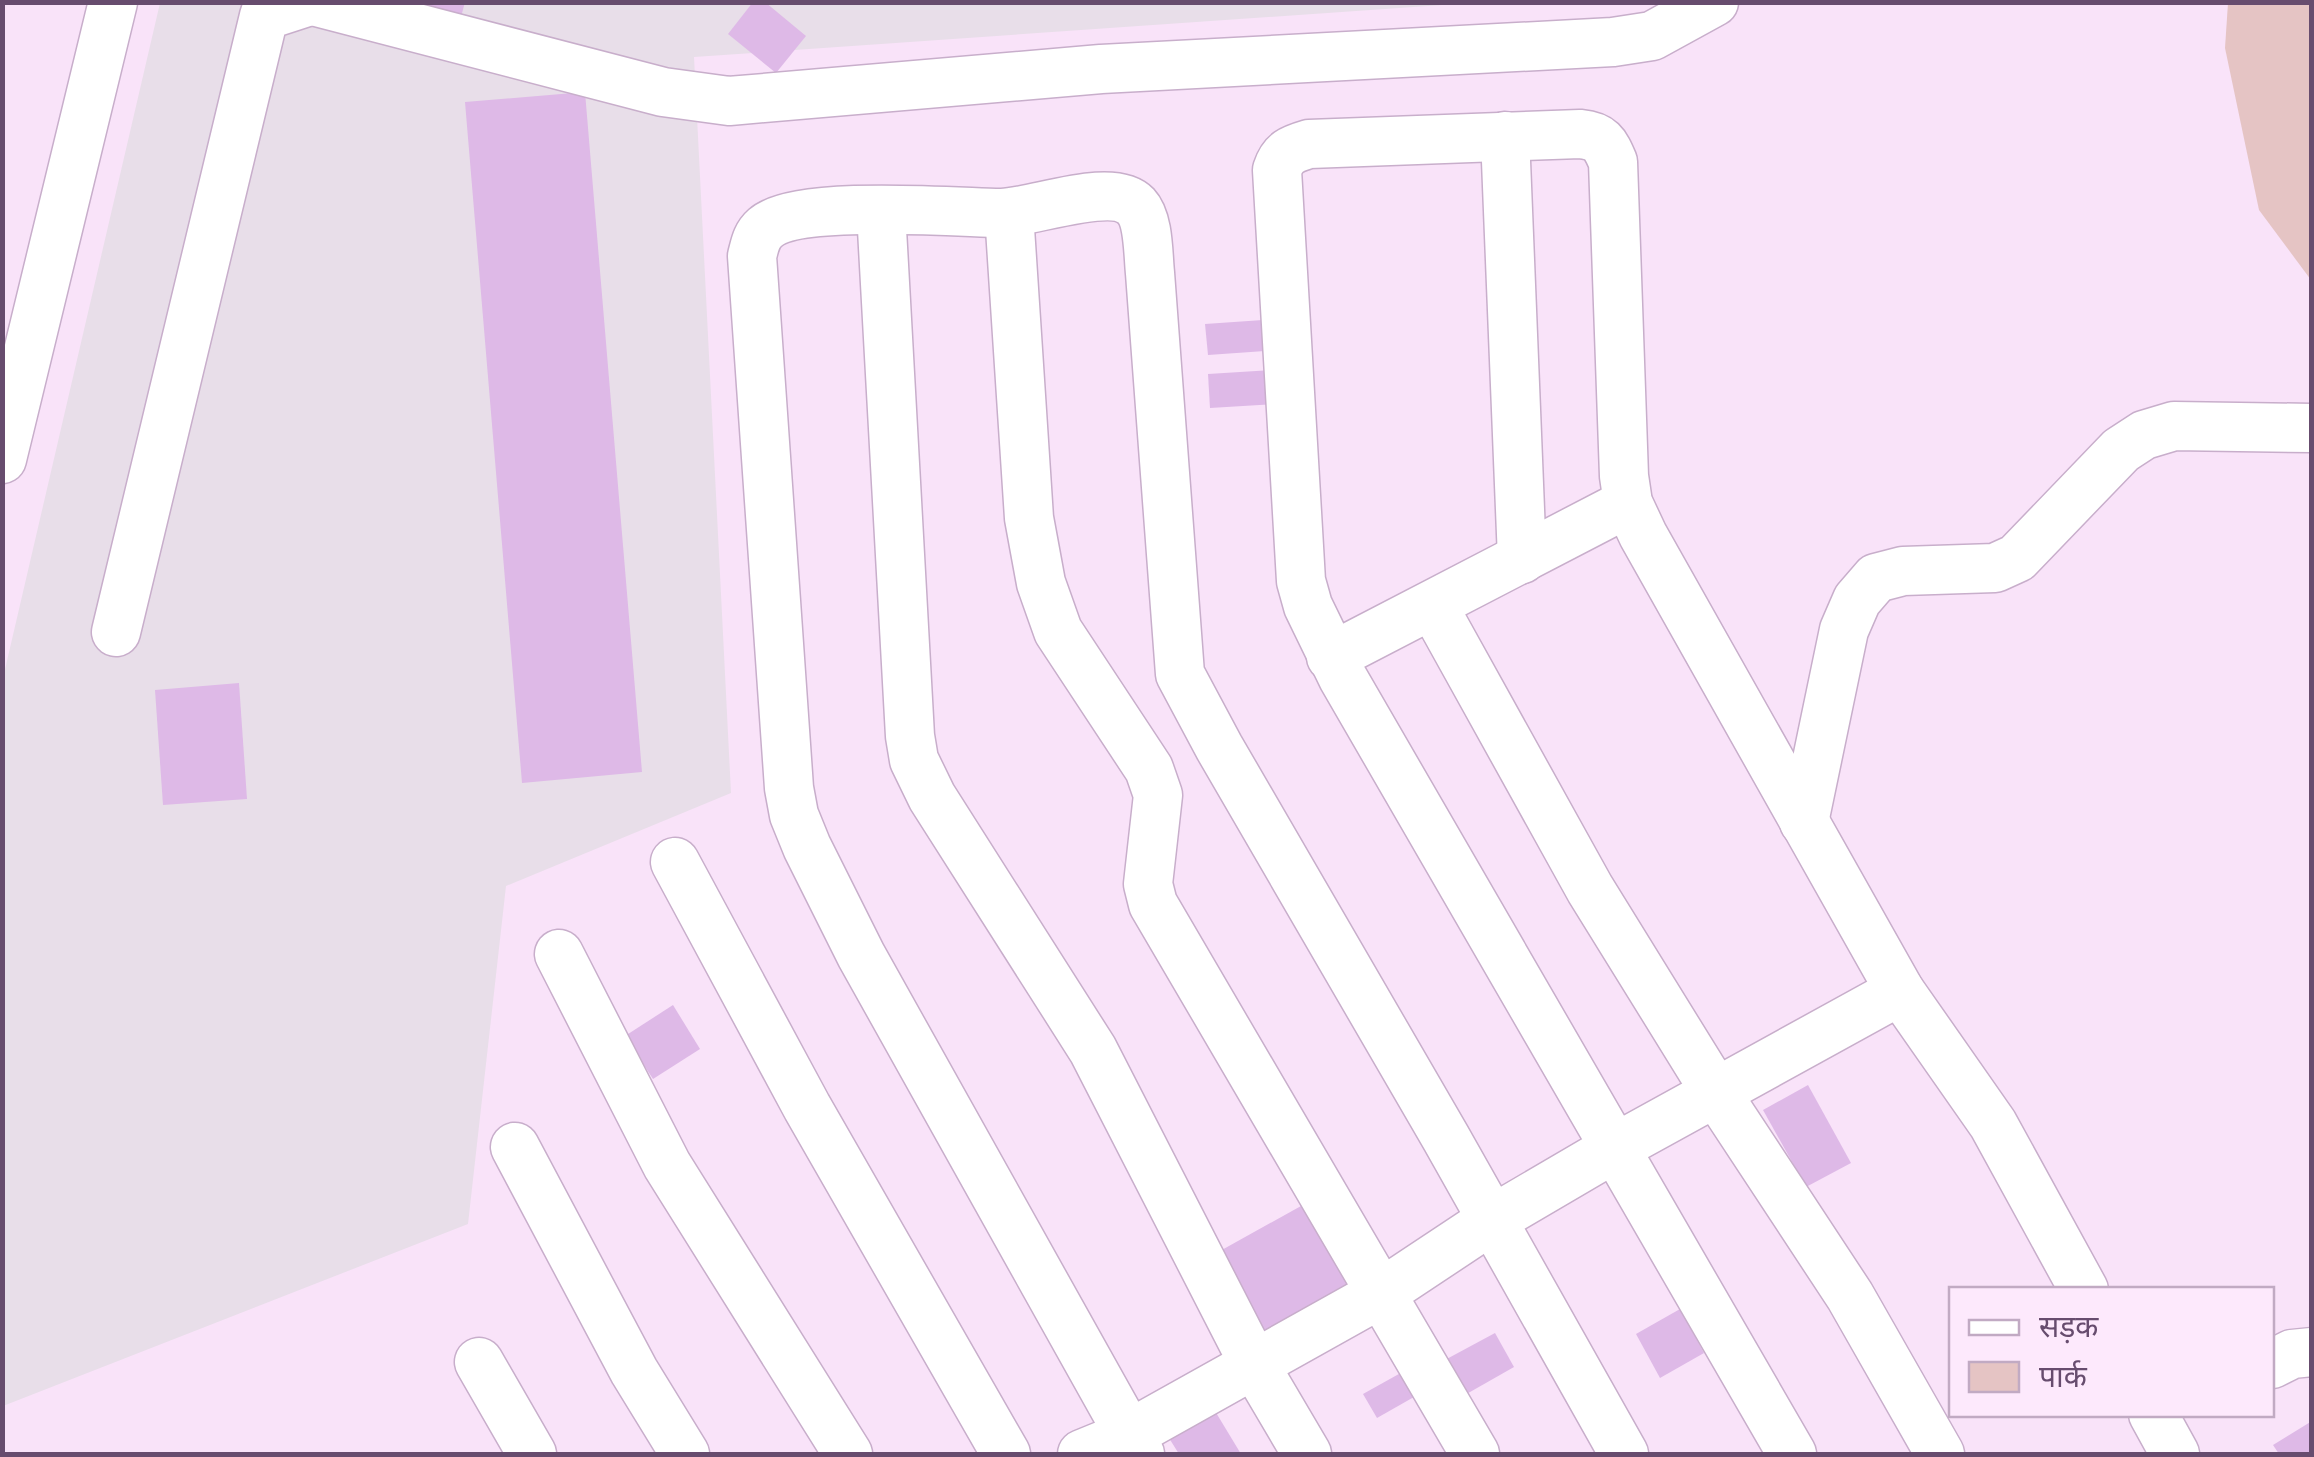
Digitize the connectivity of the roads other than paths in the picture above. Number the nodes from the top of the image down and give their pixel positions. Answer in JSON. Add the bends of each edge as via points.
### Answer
{"nodes":[{"id":1,"x":113,"y":2,"type":"edge"},
{"id":2,"x":308,"y":2,"type":"edge"},
{"id":3,"x":317,"y":2,"type":"edge"},
{"id":4,"x":1714,"y":2,"type":"edge"},
{"id":5,"x":1505,"y":136,"type":"junction"},
{"id":6,"x":881,"y":211,"type":"junction"},
{"id":7,"x":1009,"y":213,"type":"junction"},
{"id":8,"x":2312,"y":428,"type":"edge"},
{"id":9,"x":2,"y":458,"type":"edge"},
{"id":10,"x":1628,"y":503,"type":"junction"},
{"id":11,"x":1522,"y":559,"type":"junction"},
{"id":12,"x":1433,"y":606,"type":"junction"},
{"id":13,"x":116,"y":632,"type":"dead end"},
{"id":14,"x":1331,"y":657,"type":"junction"},
{"id":15,"x":1804,"y":822,"type":"junction"},
{"id":16,"x":675,"y":862,"type":"dead end"},
{"id":17,"x":559,"y":954,"type":"dead end"},
{"id":18,"x":1900,"y":991,"type":"junction"},
{"id":19,"x":1716,"y":1091,"type":"junction"},
{"id":20,"x":515,"y":1146,"type":"dead end"},
{"id":21,"x":1613,"y":1149,"type":"junction"},
{"id":22,"x":1490,"y":1221,"type":"junction"},
{"id":23,"x":2082,"y":1287,"type":"edge"},
{"id":24,"x":1380,"y":1294,"type":"junction"},
{"id":25,"x":2312,"y":1352,"type":"edge"},
{"id":26,"x":478,"y":1362,"type":"dead end"},
{"id":27,"x":2274,"y":1363,"type":"edge"},
{"id":28,"x":1254,"y":1364,"type":"junction"},
{"id":29,"x":1133,"y":1445,"type":"edge"},
{"id":30,"x":532,"y":1454,"type":"edge"},
{"id":31,"x":685,"y":1454,"type":"edge"},
{"id":32,"x":848,"y":1454,"type":"edge"},
{"id":33,"x":1006,"y":1454,"type":"edge"},
{"id":34,"x":1082,"y":1454,"type":"edge"},
{"id":35,"x":1307,"y":1454,"type":"edge"},
{"id":36,"x":1474,"y":1454,"type":"edge"},
{"id":37,"x":1624,"y":1454,"type":"edge"},
{"id":38,"x":1792,"y":1454,"type":"edge"},
{"id":39,"x":1940,"y":1454,"type":"edge"}],
"edges":[{"from":1,"to":9,"type":"street"},
{"from":2,"to":13,"type":"street","via":[[264,16]]},
{"from":3,"to":4,"type":"street","via":[[663,92],[729,101],[1101,69],[1613,42],[1652,36]]},
{"from":5,"to":10,"type":"street","via":[[1597,136],[1613,162]]},
{"from":5,"to":11,"type":"street"},
{"from":5,"to":14,"type":"street","via":[[1309,144],[1280,159],[1301,580]]},
{"from":6,"to":7,"type":"street"},
{"from":6,"to":28,"type":"street","via":[[914,760],[1093,1050]]},
{"from":6,"to":29,"type":"street","via":[[782,220],[767,226],[752,256],[794,816],[860,954]]},
{"from":7,"to":22,"type":"street","via":[[1122,198],[1142,218],[1180,674]]},
{"from":7,"to":24,"type":"street","via":[[1028,518],[1040,582],[1058,631],[1149,769],[1158,795],[1148,884],[1153,904]]},
{"from":8,"to":15,"type":"street","via":[[2174,426],[2144,435],[2121,450],[2017,558],[1995,568],[1903,570],[1876,578],[1844,630]]},
{"from":10,"to":11,"type":"street"},
{"from":10,"to":15,"type":"street"},
{"from":11,"to":12,"type":"street"},
{"from":12,"to":14,"type":"street"},
{"from":12,"to":19,"type":"street","via":[[1590,889]]},
{"from":14,"to":21,"type":"street"},
{"from":15,"to":18,"type":"street"},
{"from":16,"to":33,"type":"street"},
{"from":17,"to":32,"type":"street","via":[[667,1165]]},
{"from":18,"to":19,"type":"street"},
{"from":18,"to":23,"type":"street","via":[[1993,1124]]},
{"from":19,"to":21,"type":"street"},
{"from":19,"to":39,"type":"street","via":[[1850,1296]]},
{"from":20,"to":31,"type":"street"},
{"from":21,"to":22,"type":"street"},
{"from":21,"to":38,"type":"street"},
{"from":22,"to":24,"type":"street"},
{"from":22,"to":37,"type":"street"},
{"from":24,"to":28,"type":"street"},
{"from":24,"to":36,"type":"street"},
{"from":25,"to":27,"type":"street"},
{"from":26,"to":30,"type":"street"},
{"from":28,"to":29,"type":"street"},
{"from":28,"to":35,"type":"street"},
{"from":29,"to":34,"type":"street"}]}
